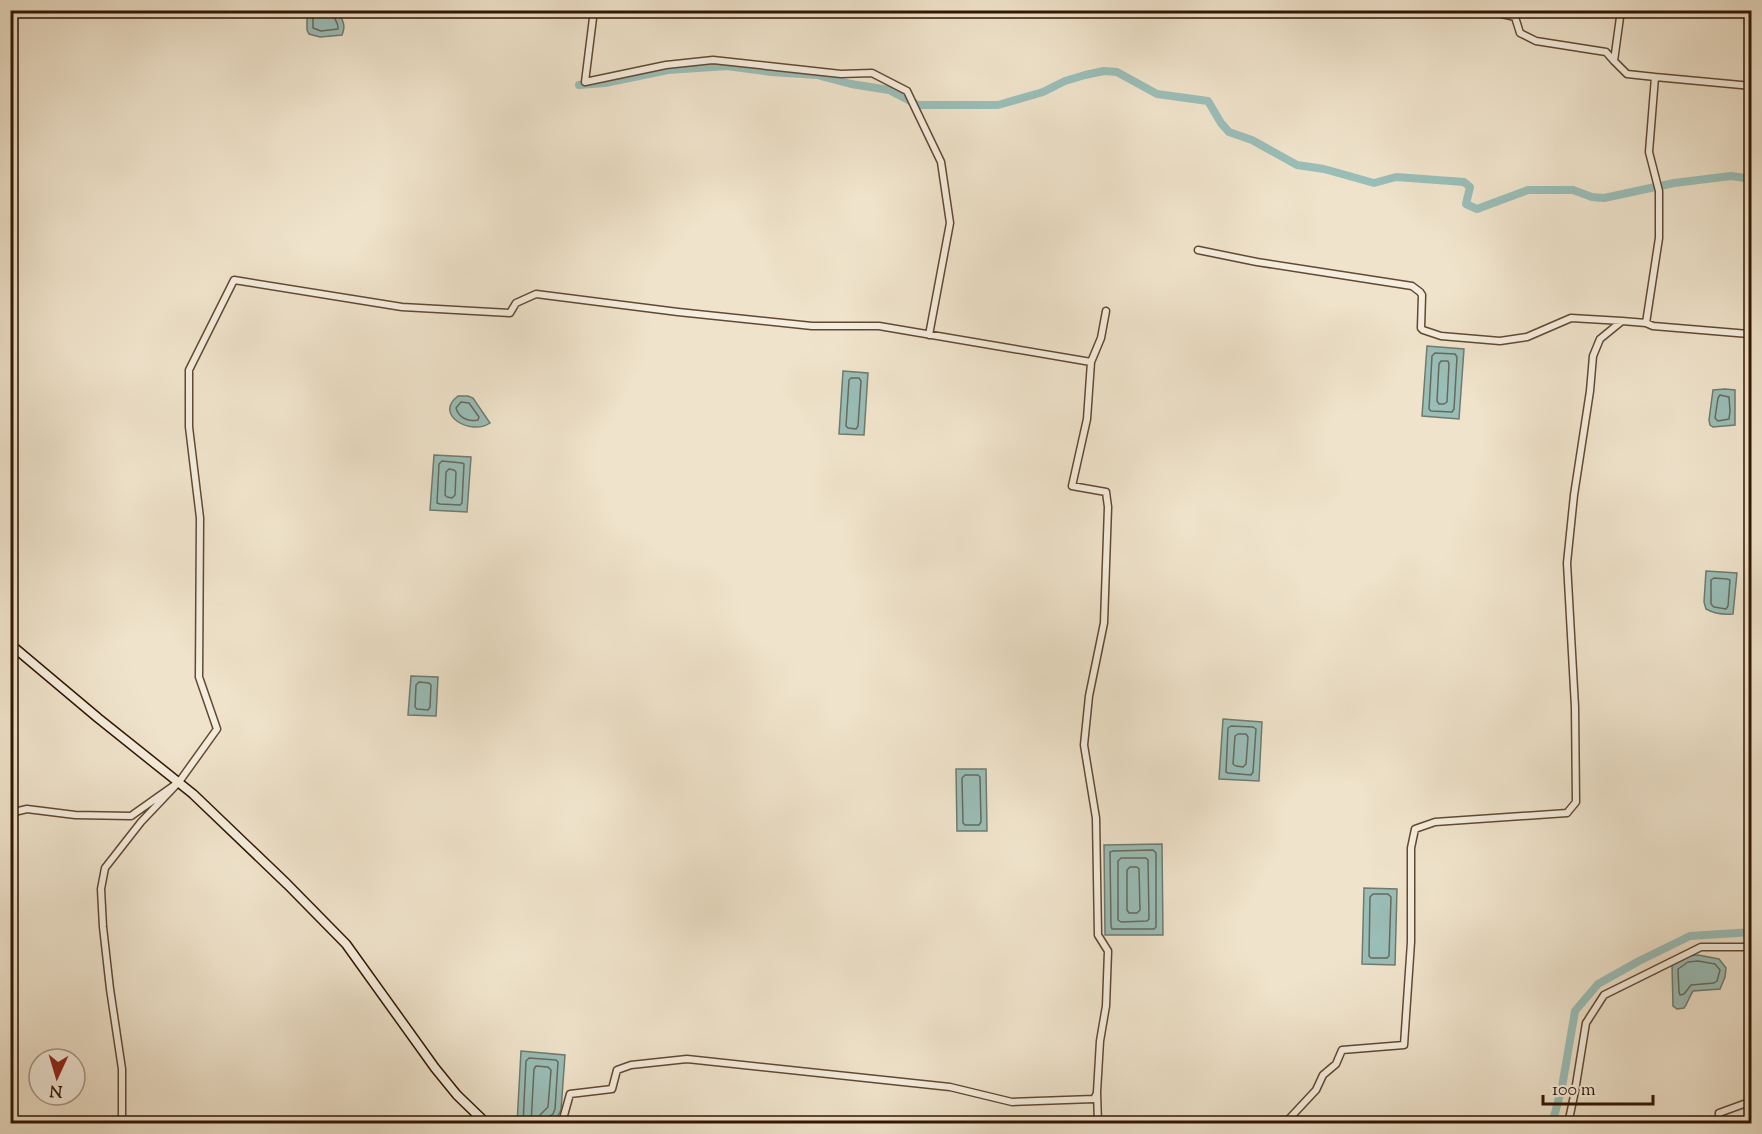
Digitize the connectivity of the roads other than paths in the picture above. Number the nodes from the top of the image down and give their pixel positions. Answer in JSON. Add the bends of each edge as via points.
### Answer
{"nodes":[{"id":1,"x":594,"y":10,"type":"edge"},
{"id":2,"x":1485,"y":10,"type":"edge"},
{"id":3,"x":1621,"y":10,"type":"edge"},
{"id":4,"x":1614,"y":61,"type":"junction"},
{"id":5,"x":1655,"y":77,"type":"junction"},
{"id":6,"x":1752,"y":86,"type":"edge"},
{"id":7,"x":1198,"y":250,"type":"dead end"},
{"id":8,"x":1106,"y":311,"type":"dead end"},
{"id":9,"x":1622,"y":321,"type":"junction"},
{"id":10,"x":1646,"y":323,"type":"junction"},
{"id":11,"x":1749,"y":334,"type":"dead end"},
{"id":12,"x":929,"y":335,"type":"junction"},
{"id":13,"x":1091,"y":362,"type":"junction"},
{"id":14,"x":10,"y":644,"type":"edge"},
{"id":15,"x":179,"y":782,"type":"junction"},
{"id":16,"x":10,"y":813,"type":"edge"},
{"id":17,"x":1752,"y":947,"type":"edge"},
{"id":18,"x":1097,"y":1092,"type":"junction"},
{"id":19,"x":1752,"y":1101,"type":"edge"},
{"id":20,"x":122,"y":1124,"type":"edge"},
{"id":21,"x":487,"y":1124,"type":"edge"},
{"id":22,"x":553,"y":1124,"type":"edge"},
{"id":23,"x":1098,"y":1124,"type":"edge"},
{"id":24,"x":1242,"y":1124,"type":"edge"},
{"id":25,"x":1568,"y":1124,"type":"edge"},
{"id":26,"x":1719,"y":1124,"type":"edge"}],
"edges":[{"from":1,"to":12,"type":"street","via":[[585,82],[666,65],[713,60],[872,74],[907,91],[941,162],[950,223]]},
{"from":2,"to":4,"type":"street","via":[[1515,17],[1520,33],[1536,41],[1606,52]]},
{"from":3,"to":4,"type":"street"},
{"from":4,"to":5,"type":"street","via":[[1627,74]]},
{"from":5,"to":6,"type":"street"},
{"from":5,"to":10,"type":"street","via":[[1649,152],[1659,191],[1659,238]]},
{"from":7,"to":9,"type":"street","via":[[1412,286],[1422,295],[1421,328],[1441,336],[1500,341],[1527,337],[1570,318]]},
{"from":8,"to":13,"type":"street"},
{"from":9,"to":10,"type":"street"},
{"from":9,"to":24,"type":"street","via":[[1600,339],[1593,356],[1574,495],[1568,563],[1576,802],[1567,813],[1435,822],[1415,829],[1410,848],[1411,942],[1404,1045],[1342,1050],[1316,1090],[1288,1119]]},
{"from":10,"to":11,"type":"street"},
{"from":12,"to":13,"type":"street"},
{"from":12,"to":15,"type":"street","via":[[879,326],[812,326],[701,315],[536,294],[516,303],[510,313],[402,307],[234,280],[189,370],[189,427],[200,518],[199,677],[217,729]]},
{"from":13,"to":18,"type":"street","via":[[1087,418],[1072,486],[1106,492],[1108,507],[1104,623],[1084,745],[1096,818],[1098,935],[1108,951]]},
{"from":14,"to":15,"type":"main road"},
{"from":15,"to":16,"type":"street","via":[[131,816],[27,809]]},
{"from":15,"to":20,"type":"street","via":[[105,868],[101,889],[122,1069]]},
{"from":15,"to":21,"type":"main road","via":[[346,944],[435,1068]]},
{"from":17,"to":25,"type":"street","via":[[1701,946],[1604,995],[1586,1023]]},
{"from":18,"to":22,"type":"street","via":[[1094,1099],[1012,1102],[950,1087],[687,1059],[617,1070],[612,1089],[570,1094],[562,1119]]},
{"from":18,"to":23,"type":"street"},
{"from":19,"to":26,"type":"street","via":[[1719,1113]]}]}
